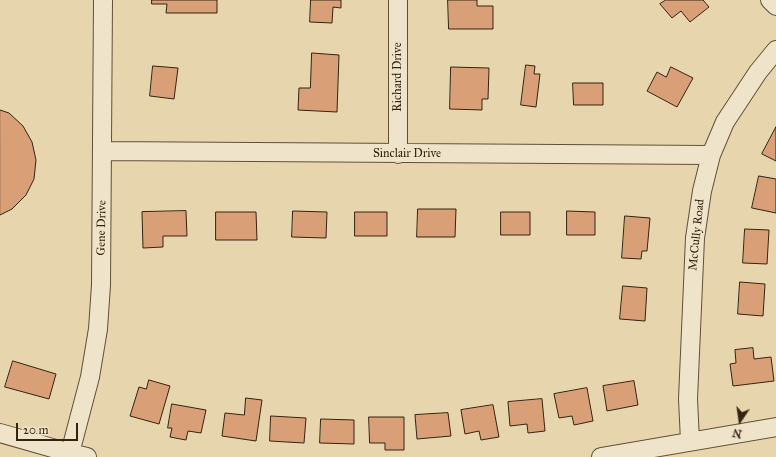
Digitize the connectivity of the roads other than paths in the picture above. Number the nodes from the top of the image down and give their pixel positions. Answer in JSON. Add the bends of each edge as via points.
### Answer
{"nodes":[{"id":1,"x":103,"y":0,"type":"edge"},
{"id":2,"x":398,"y":0,"type":"edge"},
{"id":3,"x":770,"y":0,"type":"edge"},
{"id":4,"x":776,"y":6,"type":"edge"},
{"id":5,"x":776,"y":50,"type":"edge"},
{"id":6,"x":103,"y":151,"type":"junction"},
{"id":7,"x":398,"y":154,"type":"junction"},
{"id":8,"x":712,"y":155,"type":"junction"},
{"id":9,"x":776,"y":427,"type":"edge"},
{"id":10,"x":0,"y":433,"type":"edge"},
{"id":11,"x":690,"y":441,"type":"junction"},
{"id":12,"x":70,"y":453,"type":"junction"},
{"id":13,"x":87,"y":457,"type":"edge"},
{"id":14,"x":601,"y":457,"type":"edge"}],
"edges":[{"from":1,"to":6,"type":"street","name":"Gene Drive"},
{"from":2,"to":7,"type":"street","name":"Richard Drive"},
{"from":3,"to":4,"type":"street"},
{"from":5,"to":8,"type":"street","name":"McCully Road","via":[[725,122]]},
{"from":6,"to":7,"type":"street","name":"Sinclair Drive"},
{"from":6,"to":12,"type":"street","name":"Gene Drive","via":[[98,329],[90,377]]},
{"from":7,"to":8,"type":"street","name":"Sinclair Drive"},
{"from":8,"to":11,"type":"street","name":"McCully Road","via":[[702,191],[695,238],[688,399]]},
{"from":9,"to":11,"type":"street"},
{"from":10,"to":12,"type":"street"},
{"from":11,"to":14,"type":"street"},
{"from":12,"to":13,"type":"street"}]}
